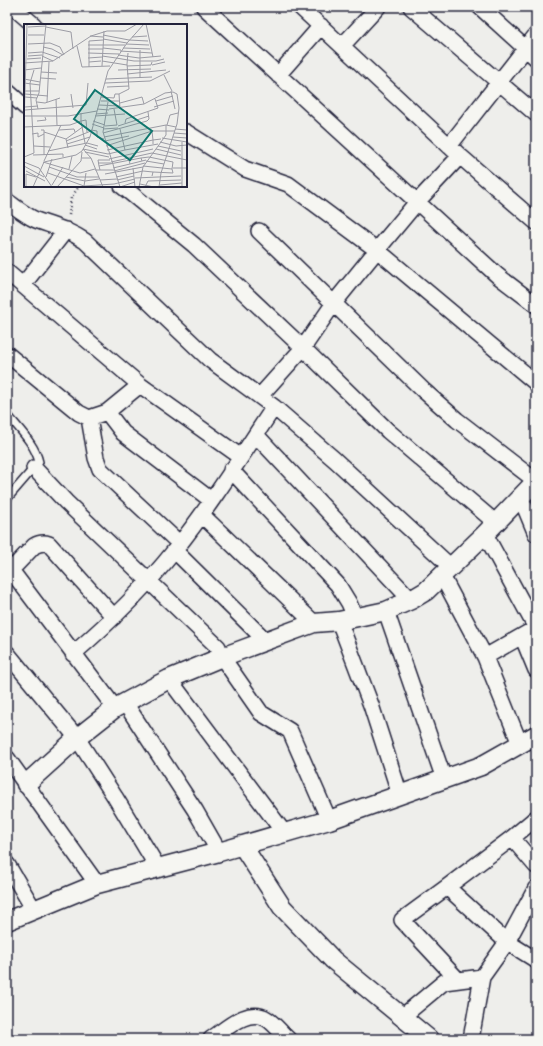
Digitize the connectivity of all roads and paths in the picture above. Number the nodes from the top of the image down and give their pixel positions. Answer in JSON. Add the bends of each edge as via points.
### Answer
{"nodes":[{"id":1,"x":13,"y":7,"type":"edge"},
{"id":2,"x":204,"y":7,"type":"edge"},
{"id":3,"x":300,"y":7,"type":"edge"},
{"id":4,"x":378,"y":7,"type":"edge"},
{"id":5,"x":411,"y":7,"type":"edge"},
{"id":6,"x":480,"y":7,"type":"edge"},
{"id":7,"x":33,"y":24,"type":"edge"},
{"id":8,"x":321,"y":26,"type":"junction"},
{"id":9,"x":536,"y":35,"type":"edge"},
{"id":10,"x":342,"y":46,"type":"junction"},
{"id":11,"x":531,"y":53,"type":"edge"},
{"id":12,"x":278,"y":75,"type":"junction"},
{"id":13,"x":499,"y":82,"type":"junction"},
{"id":14,"x":7,"y":91,"type":"edge"},
{"id":15,"x":24,"y":106,"type":"edge"},
{"id":16,"x":536,"y":114,"type":"edge"},
{"id":17,"x":187,"y":133,"type":"edge"},
{"id":18,"x":449,"y":146,"type":"junction"},
{"id":19,"x":460,"y":156,"type":"junction"},
{"id":20,"x":78,"y":187,"type":"edge"},
{"id":21,"x":123,"y":187,"type":"edge"},
{"id":22,"x":7,"y":202,"type":"edge"},
{"id":23,"x":417,"y":202,"type":"junction"},
{"id":24,"x":536,"y":222,"type":"edge"},
{"id":25,"x":66,"y":230,"type":"junction"},
{"id":26,"x":259,"y":231,"type":"dead end"},
{"id":27,"x":376,"y":250,"type":"junction"},
{"id":28,"x":7,"y":272,"type":"edge"},
{"id":29,"x":23,"y":285,"type":"junction"},
{"id":30,"x":334,"y":303,"type":"junction"},
{"id":31,"x":536,"y":305,"type":"edge"},
{"id":32,"x":303,"y":348,"type":"junction"},
{"id":33,"x":7,"y":354,"type":"edge"},
{"id":34,"x":536,"y":383,"type":"edge"},
{"id":35,"x":140,"y":385,"type":"junction"},
{"id":36,"x":260,"y":396,"type":"junction"},
{"id":37,"x":274,"y":408,"type":"junction"},
{"id":38,"x":107,"y":412,"type":"junction"},
{"id":39,"x":7,"y":414,"type":"edge"},
{"id":40,"x":90,"y":418,"type":"junction"},
{"id":41,"x":256,"y":435,"type":"junction"},
{"id":42,"x":241,"y":457,"type":"junction"},
{"id":43,"x":34,"y":468,"type":"junction"},
{"id":44,"x":231,"y":470,"type":"junction"},
{"id":45,"x":536,"y":481,"type":"edge"},
{"id":46,"x":521,"y":498,"type":"junction"},
{"id":47,"x":7,"y":499,"type":"edge"},
{"id":48,"x":212,"y":500,"type":"junction"},
{"id":49,"x":202,"y":514,"type":"junction"},
{"id":50,"x":490,"y":528,"type":"junction"},
{"id":51,"x":536,"y":534,"type":"edge"},
{"id":52,"x":178,"y":547,"type":"junction"},
{"id":53,"x":10,"y":572,"type":"edge"},
{"id":54,"x":447,"y":572,"type":"junction"},
{"id":55,"x":148,"y":582,"type":"junction"},
{"id":56,"x":410,"y":600,"type":"junction"},
{"id":57,"x":386,"y":611,"type":"junction"},
{"id":58,"x":114,"y":617,"type":"junction"},
{"id":59,"x":347,"y":619,"type":"junction"},
{"id":60,"x":314,"y":623,"type":"junction"},
{"id":61,"x":536,"y":628,"type":"edge"},
{"id":62,"x":522,"y":636,"type":"junction"},
{"id":63,"x":266,"y":641,"type":"junction"},
{"id":64,"x":7,"y":653,"type":"edge"},
{"id":65,"x":73,"y":654,"type":"junction"},
{"id":66,"x":222,"y":657,"type":"junction"},
{"id":67,"x":484,"y":657,"type":"junction"},
{"id":68,"x":536,"y":670,"type":"edge"},
{"id":69,"x":169,"y":679,"type":"junction"},
{"id":70,"x":120,"y":706,"type":"junction"},
{"id":71,"x":536,"y":735,"type":"edge"},
{"id":72,"x":77,"y":738,"type":"junction"},
{"id":73,"x":520,"y":744,"type":"junction"},
{"id":74,"x":7,"y":758,"type":"edge"},
{"id":75,"x":444,"y":779,"type":"junction"},
{"id":76,"x":26,"y":784,"type":"junction"},
{"id":77,"x":400,"y":795,"type":"junction"},
{"id":78,"x":536,"y":818,"type":"edge"},
{"id":79,"x":329,"y":820,"type":"junction"},
{"id":80,"x":285,"y":834,"type":"junction"},
{"id":81,"x":512,"y":838,"type":"junction"},
{"id":82,"x":242,"y":845,"type":"junction"},
{"id":83,"x":219,"y":852,"type":"junction"},
{"id":84,"x":7,"y":864,"type":"edge"},
{"id":85,"x":536,"y":866,"type":"edge"},
{"id":86,"x":158,"y":868,"type":"junction"},
{"id":87,"x":97,"y":884,"type":"junction"},
{"id":88,"x":447,"y":887,"type":"junction"},
{"id":89,"x":536,"y":888,"type":"edge"},
{"id":90,"x":34,"y":910,"type":"junction"},
{"id":91,"x":7,"y":921,"type":"edge"},
{"id":92,"x":507,"y":942,"type":"junction"},
{"id":93,"x":536,"y":960,"type":"edge"},
{"id":94,"x":482,"y":977,"type":"junction"},
{"id":95,"x":458,"y":980,"type":"junction"},
{"id":96,"x":402,"y":1017,"type":"junction"},
{"id":97,"x":211,"y":1039,"type":"edge"},
{"id":98,"x":288,"y":1039,"type":"edge"},
{"id":99,"x":428,"y":1039,"type":"edge"},
{"id":100,"x":471,"y":1039,"type":"edge"}],
"edges":[{"from":1,"to":7,"type":"street"},
{"from":2,"to":12,"type":"street"},
{"from":3,"to":8,"type":"street"},
{"from":4,"to":10,"type":"street"},
{"from":5,"to":13,"type":"street"},
{"from":6,"to":11,"type":"street"},
{"from":8,"to":10,"type":"street"},
{"from":8,"to":12,"type":"street"},
{"from":9,"to":11,"type":"street"},
{"from":10,"to":18,"type":"street"},
{"from":11,"to":13,"type":"street"},
{"from":12,"to":23,"type":"street"},
{"from":13,"to":16,"type":"street"},
{"from":13,"to":18,"type":"street"},
{"from":14,"to":15,"type":"street"},
{"from":17,"to":27,"type":"street","via":[[245,169],[288,184]]},
{"from":18,"to":19,"type":"street"},
{"from":19,"to":23,"type":"street"},
{"from":19,"to":24,"type":"street"},
{"from":20,"to":25,"type":"path","via":[[71,198]]},
{"from":21,"to":32,"type":"street","via":[[194,245]]},
{"from":22,"to":25,"type":"street","via":[[35,219]]},
{"from":23,"to":27,"type":"street"},
{"from":23,"to":31,"type":"street","via":[[498,276]]},
{"from":25,"to":29,"type":"street"},
{"from":25,"to":36,"type":"street","via":[[94,248],[210,360]]},
{"from":26,"to":30,"type":"street"},
{"from":27,"to":30,"type":"street"},
{"from":27,"to":34,"type":"street"},
{"from":28,"to":29,"type":"street"},
{"from":29,"to":35,"type":"street"},
{"from":30,"to":32,"type":"street"},
{"from":30,"to":45,"type":"street","via":[[423,390]]},
{"from":32,"to":36,"type":"street"},
{"from":32,"to":50,"type":"street"},
{"from":33,"to":40,"type":"street","via":[[79,413]]},
{"from":35,"to":38,"type":"street"},
{"from":35,"to":42,"type":"street"},
{"from":36,"to":37,"type":"street"},
{"from":37,"to":41,"type":"street"},
{"from":37,"to":54,"type":"street","via":[[335,460]]},
{"from":38,"to":40,"type":"street"},
{"from":38,"to":48,"type":"street","via":[[123,433]]},
{"from":39,"to":43,"type":"lane","via":[[37,455],[39,462]]},
{"from":40,"to":52,"type":"street","via":[[100,469]]},
{"from":41,"to":42,"type":"street"},
{"from":41,"to":56,"type":"street"},
{"from":42,"to":44,"type":"street"},
{"from":43,"to":47,"type":"lane"},
{"from":43,"to":55,"type":"street"},
{"from":44,"to":48,"type":"street"},
{"from":44,"to":59,"type":"street","via":[[338,585],[349,603]]},
{"from":45,"to":46,"type":"street"},
{"from":46,"to":50,"type":"street"},
{"from":46,"to":51,"type":"street"},
{"from":48,"to":49,"type":"street"},
{"from":49,"to":52,"type":"street"},
{"from":49,"to":60,"type":"street"},
{"from":50,"to":54,"type":"street"},
{"from":50,"to":61,"type":"street"},
{"from":52,"to":55,"type":"street"},
{"from":52,"to":63,"type":"street"},
{"from":53,"to":58,"type":"street","via":[[38,543],[49,544]]},
{"from":53,"to":65,"type":"street"},
{"from":54,"to":56,"type":"street","via":[[426,591]]},
{"from":54,"to":67,"type":"street"},
{"from":55,"to":58,"type":"street"},
{"from":55,"to":66,"type":"street","via":[[218,647]]},
{"from":56,"to":57,"type":"street"},
{"from":57,"to":59,"type":"street"},
{"from":57,"to":75,"type":"street"},
{"from":58,"to":65,"type":"street"},
{"from":59,"to":60,"type":"street"},
{"from":59,"to":77,"type":"street"},
{"from":60,"to":63,"type":"street"},
{"from":61,"to":62,"type":"street"},
{"from":62,"to":67,"type":"street"},
{"from":62,"to":68,"type":"street"},
{"from":63,"to":66,"type":"street"},
{"from":64,"to":72,"type":"street"},
{"from":65,"to":70,"type":"street"},
{"from":66,"to":69,"type":"street"},
{"from":66,"to":79,"type":"street","via":[[261,713],[290,731]]},
{"from":67,"to":73,"type":"street"},
{"from":69,"to":70,"type":"street"},
{"from":69,"to":80,"type":"street"},
{"from":70,"to":72,"type":"street"},
{"from":70,"to":83,"type":"street","via":[[195,810]]},
{"from":71,"to":73,"type":"street"},
{"from":72,"to":76,"type":"street"},
{"from":72,"to":86,"type":"street"},
{"from":73,"to":75,"type":"street","via":[[481,766]]},
{"from":74,"to":76,"type":"street"},
{"from":75,"to":77,"type":"street"},
{"from":76,"to":87,"type":"street"},
{"from":77,"to":79,"type":"street"},
{"from":78,"to":81,"type":"street"},
{"from":79,"to":80,"type":"street"},
{"from":80,"to":82,"type":"street"},
{"from":81,"to":85,"type":"street"},
{"from":81,"to":88,"type":"street"},
{"from":82,"to":83,"type":"street"},
{"from":82,"to":96,"type":"street","via":[[282,907],[333,960]]},
{"from":83,"to":86,"type":"street"},
{"from":84,"to":90,"type":"street"},
{"from":86,"to":87,"type":"street"},
{"from":87,"to":90,"type":"street"},
{"from":88,"to":92,"type":"street"},
{"from":88,"to":95,"type":"street","via":[[402,920]]},
{"from":89,"to":92,"type":"street"},
{"from":90,"to":91,"type":"street"},
{"from":92,"to":93,"type":"street"},
{"from":92,"to":94,"type":"street"},
{"from":94,"to":95,"type":"street"},
{"from":94,"to":100,"type":"street"},
{"from":95,"to":96,"type":"street","via":[[444,982]]},
{"from":96,"to":99,"type":"street"},
{"from":97,"to":98,"type":"street","via":[[244,1017],[257,1016],[267,1020]]}]}
